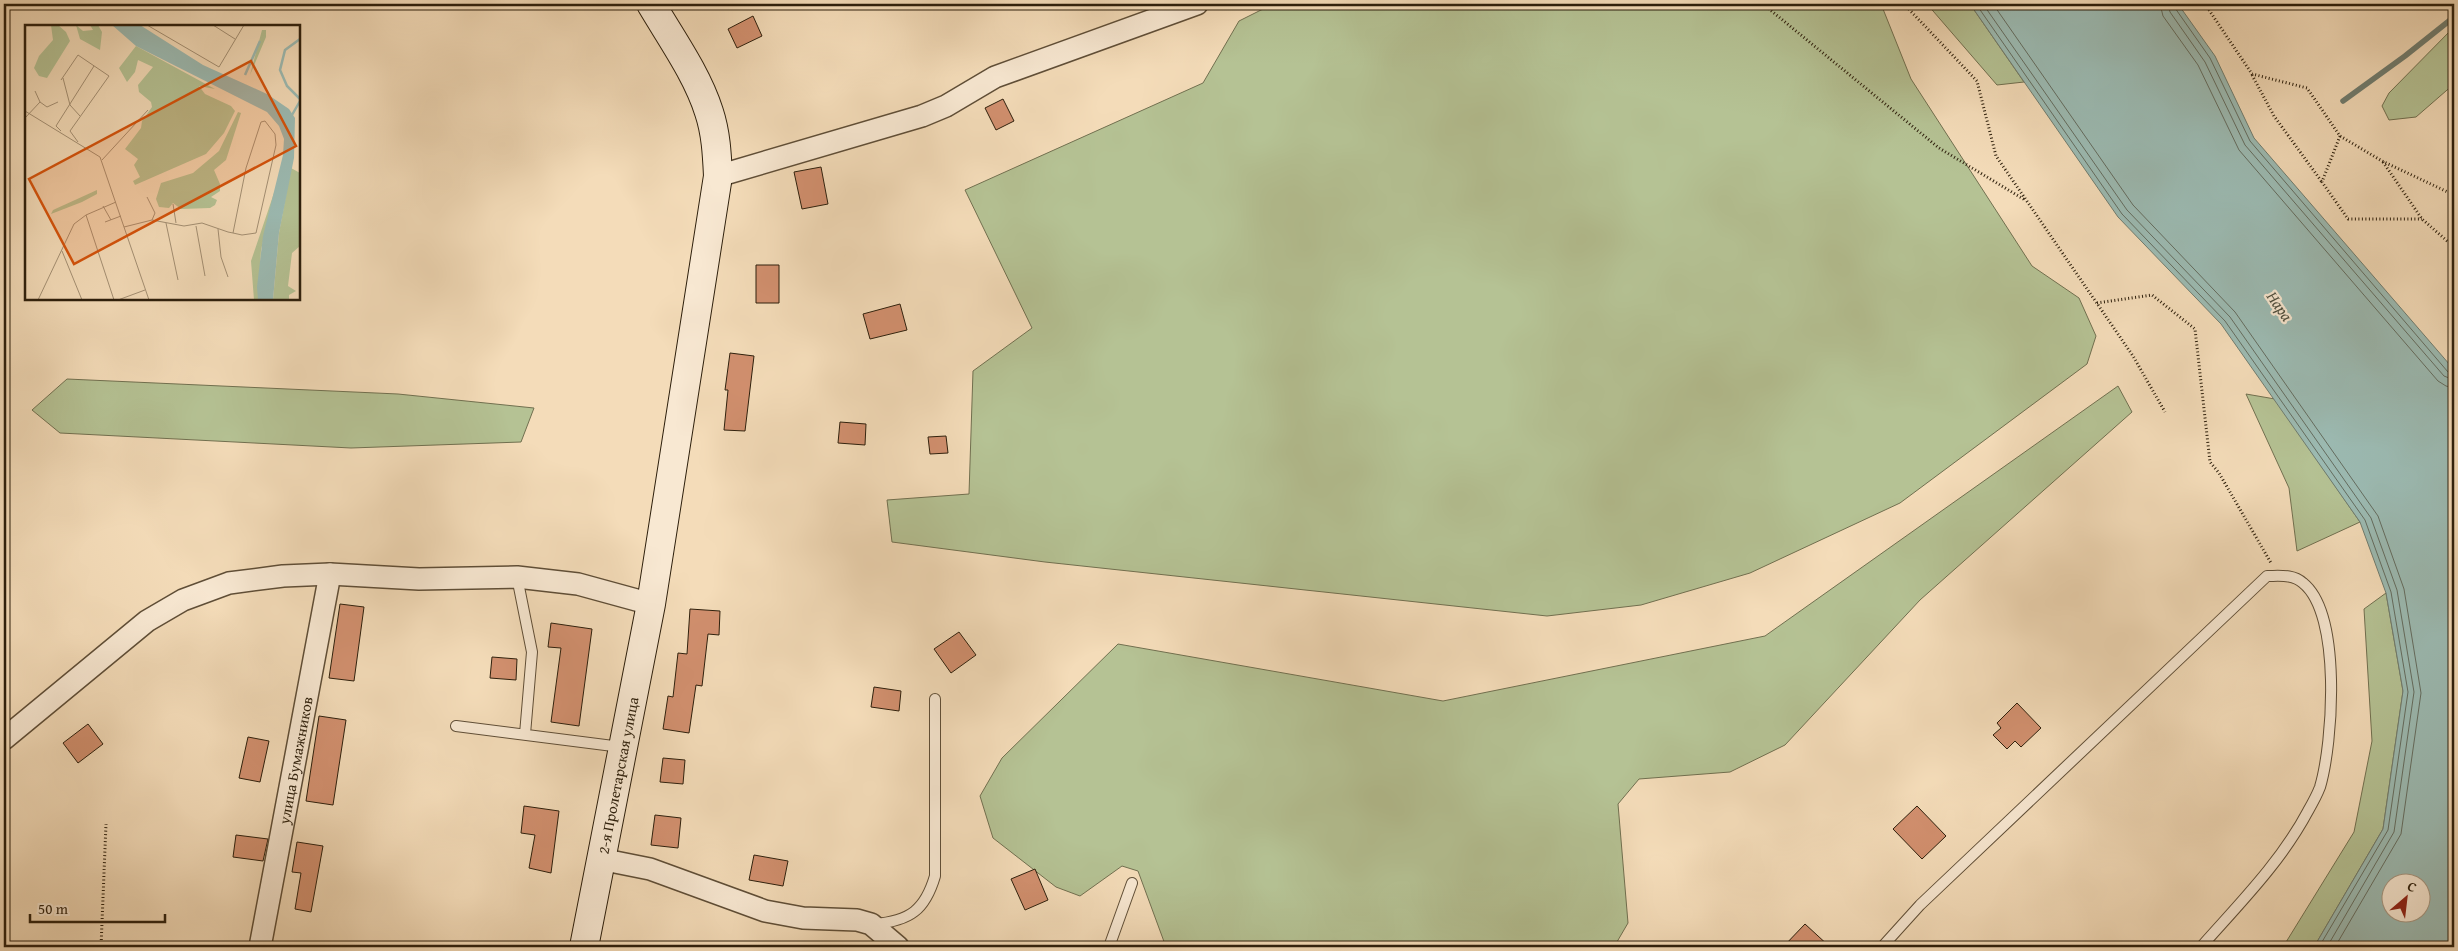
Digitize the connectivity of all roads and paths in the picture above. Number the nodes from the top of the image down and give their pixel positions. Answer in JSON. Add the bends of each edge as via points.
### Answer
{"nodes":[{"id":1,"x":651,"y":4,"type":"edge"},
{"id":2,"x":1197,"y":4,"type":"edge"},
{"id":3,"x":1763,"y":4,"type":"edge"},
{"id":4,"x":1904,"y":4,"type":"edge"},
{"id":5,"x":2204,"y":4,"type":"edge"},
{"id":6,"x":2252,"y":74,"type":"junction"},
{"id":7,"x":2340,"y":136,"type":"junction"},
{"id":8,"x":2382,"y":161,"type":"junction"},
{"id":9,"x":718,"y":176,"type":"junction"},
{"id":10,"x":2322,"y":182,"type":"junction"},
{"id":11,"x":2454,"y":195,"type":"edge"},
{"id":12,"x":2028,"y":201,"type":"junction"},
{"id":13,"x":2422,"y":219,"type":"junction"},
{"id":14,"x":2454,"y":247,"type":"edge"},
{"id":15,"x":2097,"y":302,"type":"junction"},
{"id":16,"x":2165,"y":412,"type":"dead end"},
{"id":17,"x":330,"y":574,"type":"junction"},
{"id":18,"x":2267,"y":576,"type":"junction"},
{"id":19,"x":517,"y":577,"type":"junction"},
{"id":20,"x":651,"y":604,"type":"junction"},
{"id":21,"x":934,"y":699,"type":"dead end"},
{"id":22,"x":456,"y":726,"type":"dead end"},
{"id":23,"x":525,"y":734,"type":"junction"},
{"id":24,"x":4,"y":739,"type":"edge"},
{"id":25,"x":622,"y":747,"type":"junction"},
{"id":26,"x":106,"y":824,"type":"dead end"},
{"id":27,"x":600,"y":859,"type":"junction"},
{"id":28,"x":1132,"y":883,"type":"dead end"},
{"id":29,"x":871,"y":924,"type":"junction"},
{"id":30,"x":101,"y":947,"type":"edge"},
{"id":31,"x":260,"y":947,"type":"edge"},
{"id":32,"x":584,"y":947,"type":"edge"},
{"id":33,"x":898,"y":947,"type":"edge"},
{"id":34,"x":1109,"y":947,"type":"edge"},
{"id":35,"x":1882,"y":947,"type":"edge"},
{"id":36,"x":2201,"y":947,"type":"edge"}],
"edges":[{"from":1,"to":9,"type":"main road","name":"2-я Пролетарская улица","via":[[709,112],[717,146]]},
{"from":2,"to":9,"type":"street","via":[[995,77],[922,116]]},
{"from":3,"to":12,"type":"path","via":[[1939,148]]},
{"from":4,"to":12,"type":"path","via":[[1977,81],[1996,156]]},
{"from":5,"to":6,"type":"path"},
{"from":6,"to":7,"type":"path","via":[[2307,88]]},
{"from":6,"to":10,"type":"path","via":[[2274,116]]},
{"from":7,"to":8,"type":"path"},
{"from":7,"to":10,"type":"path"},
{"from":8,"to":11,"type":"path"},
{"from":8,"to":13,"type":"path"},
{"from":9,"to":20,"type":"main road","name":"2-я Пролетарская улица"},
{"from":10,"to":13,"type":"path","via":[[2348,219]]},
{"from":12,"to":15,"type":"path"},
{"from":13,"to":14,"type":"path"},
{"from":15,"to":16,"type":"path"},
{"from":15,"to":18,"type":"path","via":[[2152,295],[2195,329],[2210,462],[2271,564]]},
{"from":17,"to":19,"type":"street","via":[[419,579]]},
{"from":17,"to":24,"type":"street","via":[[229,583],[183,600],[147,621]]},
{"from":17,"to":31,"type":"street","name":"улица Бумажников"},
{"from":18,"to":35,"type":"lane","via":[[1920,905]]},
{"from":18,"to":36,"type":"lane","via":[[2292,576],[2304,583],[2316,598],[2332,675],[2328,741],[2320,788],[2287,846]]},
{"from":19,"to":20,"type":"street","via":[[578,584]]},
{"from":19,"to":23,"type":"lane","via":[[532,652]]},
{"from":20,"to":25,"type":"main road","name":"2-я Пролетарская улица"},
{"from":21,"to":29,"type":"lane","via":[[935,876],[929,896],[914,913],[894,922]]},
{"from":22,"to":23,"type":"lane"},
{"from":23,"to":25,"type":"lane"},
{"from":25,"to":27,"type":"main road","name":"2-я Пролетарская улица"},
{"from":26,"to":30,"type":"path"},
{"from":27,"to":29,"type":"street","via":[[650,869],[765,911]]},
{"from":27,"to":32,"type":"main road","name":"2-я Пролетарская улица"},
{"from":28,"to":34,"type":"lane"},
{"from":29,"to":33,"type":"street"}]}
